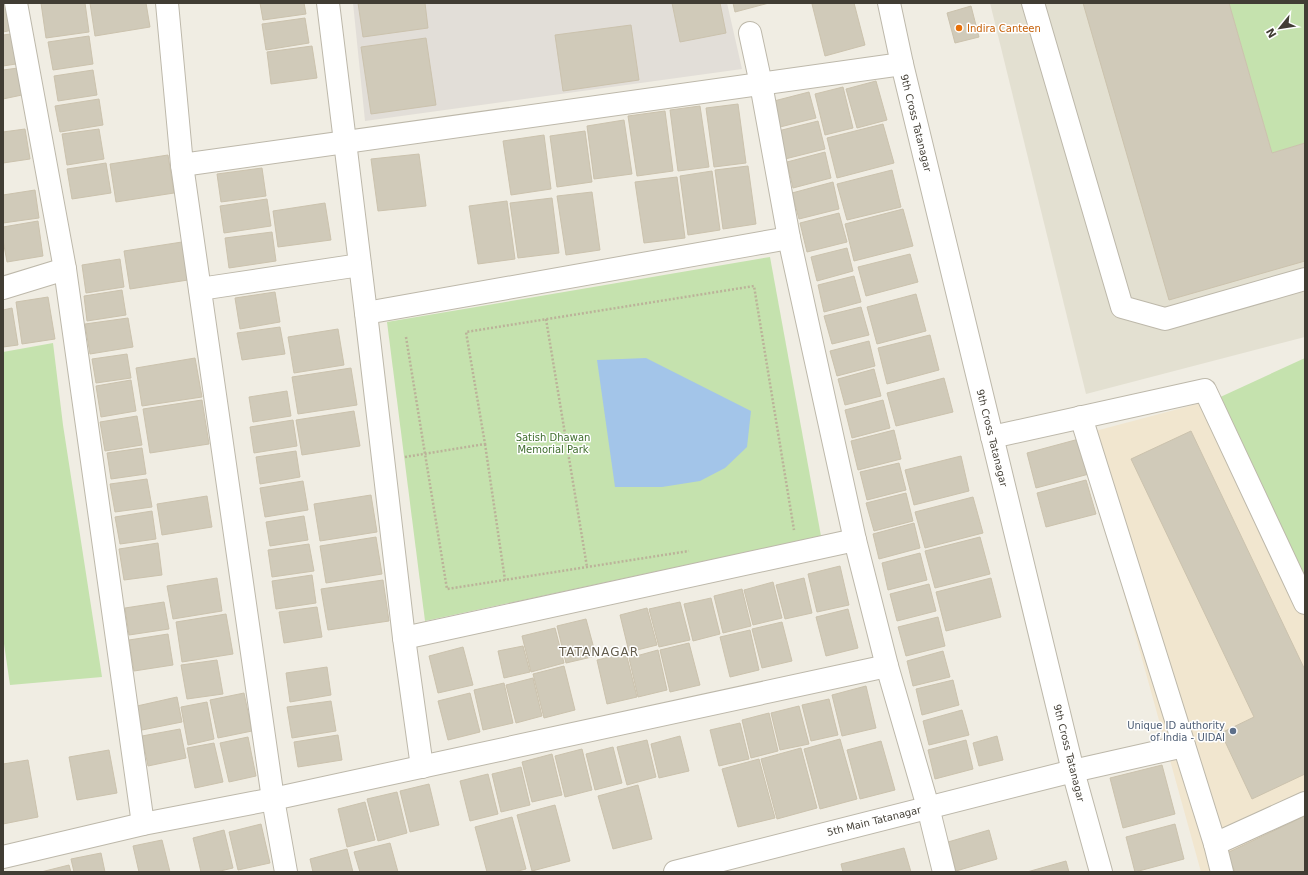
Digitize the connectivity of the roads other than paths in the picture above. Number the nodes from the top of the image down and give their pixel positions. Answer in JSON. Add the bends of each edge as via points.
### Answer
{"nodes":[{"id":1,"x":16,"y":3,"type":"edge"},
{"id":2,"x":167,"y":3,"type":"edge"},
{"id":3,"x":328,"y":3,"type":"edge"},
{"id":4,"x":889,"y":3,"type":"edge"},
{"id":5,"x":1033,"y":3,"type":"edge"},
{"id":6,"x":750,"y":33,"type":"dead end"},
{"id":7,"x":902,"y":64,"type":"junction"},
{"id":8,"x":761,"y":84,"type":"junction"},
{"id":9,"x":346,"y":142,"type":"junction"},
{"id":10,"x":182,"y":166,"type":"junction"},
{"id":11,"x":789,"y":238,"type":"junction"},
{"id":12,"x":360,"y":265,"type":"junction"},
{"id":13,"x":65,"y":269,"type":"junction"},
{"id":14,"x":1305,"y":279,"type":"edge"},
{"id":15,"x":3,"y":288,"type":"edge"},
{"id":16,"x":200,"y":289,"type":"junction"},
{"id":17,"x":366,"y":313,"type":"junction"},
{"id":18,"x":1081,"y":417,"type":"junction"},
{"id":19,"x":992,"y":437,"type":"junction"},
{"id":20,"x":855,"y":540,"type":"junction"},
{"id":21,"x":1305,"y":603,"type":"edge"},
{"id":22,"x":404,"y":638,"type":"junction"},
{"id":23,"x":887,"y":666,"type":"junction"},
{"id":24,"x":1184,"y":746,"type":"junction"},
{"id":25,"x":422,"y":767,"type":"junction"},
{"id":26,"x":1073,"y":771,"type":"junction"},
{"id":27,"x":273,"y":799,"type":"junction"},
{"id":28,"x":1305,"y":803,"type":"edge"},
{"id":29,"x":928,"y":808,"type":"junction"},
{"id":30,"x":143,"y":824,"type":"junction"},
{"id":31,"x":1215,"y":844,"type":"junction"},
{"id":32,"x":3,"y":857,"type":"edge"},
{"id":33,"x":286,"y":872,"type":"edge"},
{"id":34,"x":675,"y":872,"type":"edge"},
{"id":35,"x":944,"y":872,"type":"edge"},
{"id":36,"x":1101,"y":872,"type":"edge"},
{"id":37,"x":1222,"y":872,"type":"edge"}],
"edges":[{"from":1,"to":13,"type":"street"},
{"from":2,"to":10,"type":"street"},
{"from":3,"to":9,"type":"street"},
{"from":4,"to":7,"type":"street","name":"9th Cross Tatanagar"},
{"from":5,"to":14,"type":"street","via":[[1122,306],[1165,319]]},
{"from":6,"to":8,"type":"street"},
{"from":7,"to":8,"type":"street"},
{"from":7,"to":19,"type":"street","name":"9th Cross Tatanagar"},
{"from":8,"to":9,"type":"street"},
{"from":8,"to":11,"type":"street"},
{"from":9,"to":10,"type":"street"},
{"from":9,"to":12,"type":"street"},
{"from":10,"to":16,"type":"street"},
{"from":11,"to":17,"type":"street"},
{"from":11,"to":20,"type":"street"},
{"from":12,"to":16,"type":"street"},
{"from":12,"to":17,"type":"street"},
{"from":13,"to":15,"type":"street"},
{"from":13,"to":30,"type":"street"},
{"from":16,"to":27,"type":"street"},
{"from":17,"to":22,"type":"street"},
{"from":18,"to":19,"type":"street"},
{"from":18,"to":21,"type":"street","via":[[1205,390]]},
{"from":18,"to":24,"type":"street"},
{"from":19,"to":26,"type":"street","name":"9th Cross Tatanagar"},
{"from":20,"to":22,"type":"street"},
{"from":20,"to":23,"type":"street"},
{"from":22,"to":25,"type":"street"},
{"from":23,"to":25,"type":"street"},
{"from":23,"to":29,"type":"street"},
{"from":24,"to":26,"type":"street","name":"5th Main Tatanagar"},
{"from":24,"to":31,"type":"street"},
{"from":25,"to":27,"type":"street"},
{"from":26,"to":29,"type":"street","name":"5th Main Tatanagar"},
{"from":26,"to":36,"type":"street","name":"9th Cross Tatanagar"},
{"from":27,"to":30,"type":"street"},
{"from":27,"to":33,"type":"street"},
{"from":28,"to":31,"type":"street"},
{"from":29,"to":34,"type":"street","name":"5th Main Tatanagar"},
{"from":29,"to":35,"type":"street"},
{"from":30,"to":32,"type":"street"},
{"from":31,"to":37,"type":"street"}]}
